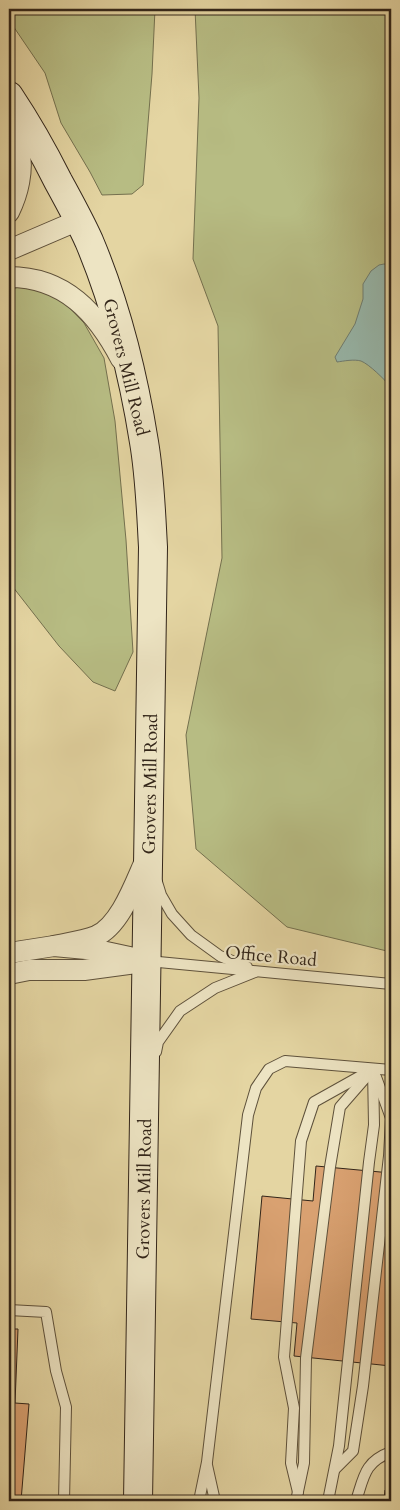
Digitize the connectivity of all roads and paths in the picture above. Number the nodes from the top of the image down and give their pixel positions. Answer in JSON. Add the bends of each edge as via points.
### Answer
{"nodes":[{"id":1,"x":9,"y":96,"type":"edge"},
{"id":2,"x":9,"y":123,"type":"edge"},
{"id":3,"x":9,"y":212,"type":"edge"},
{"id":4,"x":79,"y":220,"type":"junction"},
{"id":5,"x":9,"y":250,"type":"edge"},
{"id":6,"x":9,"y":277,"type":"edge"},
{"id":7,"x":134,"y":384,"type":"junction"},
{"id":8,"x":149,"y":856,"type":"junction"},
{"id":9,"x":54,"y":946,"type":"junction"},
{"id":10,"x":9,"y":952,"type":"edge"},
{"id":11,"x":148,"y":961,"type":"junction"},
{"id":12,"x":257,"y":971,"type":"junction"},
{"id":13,"x":9,"y":974,"type":"edge"},
{"id":14,"x":391,"y":984,"type":"edge"},
{"id":15,"x":373,"y":1069,"type":"junction"},
{"id":16,"x":391,"y":1070,"type":"edge"},
{"id":17,"x":145,"y":1094,"type":"junction"},
{"id":18,"x":391,"y":1119,"type":"edge"},
{"id":19,"x":9,"y":1310,"type":"edge"},
{"id":20,"x":391,"y":1452,"type":"edge"},
{"id":21,"x":206,"y":1462,"type":"junction"},
{"id":22,"x":335,"y":1469,"type":"junction"},
{"id":23,"x":297,"y":1497,"type":"edge"},
{"id":24,"x":64,"y":1501,"type":"edge"},
{"id":25,"x":138,"y":1501,"type":"edge"},
{"id":26,"x":199,"y":1501,"type":"edge"},
{"id":27,"x":215,"y":1501,"type":"edge"},
{"id":28,"x":328,"y":1501,"type":"edge"},
{"id":29,"x":356,"y":1501,"type":"edge"}],
"edges":[{"from":1,"to":4,"type":"street","name":"Grovers Mill Road","via":[[24,117]]},
{"from":2,"to":3,"type":"street","via":[[19,148],[20,164],[18,186]]},
{"from":4,"to":5,"type":"street"},
{"from":4,"to":7,"type":"street","name":"Grovers Mill Road","via":[[119,326]]},
{"from":6,"to":7,"type":"street","via":[[46,283],[78,301],[94,317],[116,349]]},
{"from":7,"to":8,"type":"street","name":"Grovers Mill Road","via":[[150,488],[154,547]]},
{"from":8,"to":9,"type":"street","via":[[131,893],[107,929],[97,936]]},
{"from":8,"to":11,"type":"street","name":"Grovers Mill Road"},
{"from":8,"to":12,"type":"lane","via":[[161,895],[172,914],[191,935],[220,956]]},
{"from":9,"to":10,"type":"street"},
{"from":9,"to":11,"type":"street","via":[[97,950]]},
{"from":11,"to":12,"type":"lane","name":"Office Road"},
{"from":11,"to":13,"type":"street","via":[[84,970],[29,970]]},
{"from":11,"to":17,"type":"street","name":"Grovers Mill Road"},
{"from":12,"to":14,"type":"lane","name":"Office Road"},
{"from":12,"to":17,"type":"lane","via":[[215,988],[180,1011],[158,1042]]},
{"from":15,"to":16,"type":"lane"},
{"from":15,"to":18,"type":"lane"},
{"from":15,"to":21,"type":"lane","via":[[285,1061],[269,1069],[256,1088],[248,1115]]},
{"from":15,"to":22,"type":"lane","via":[[374,1126]]},
{"from":15,"to":23,"type":"lane","via":[[340,1107],[306,1358],[304,1464]]},
{"from":15,"to":23,"type":"lane","via":[[314,1102],[301,1142],[284,1357],[294,1408],[291,1463]]},
{"from":17,"to":25,"type":"street","name":"Grovers Mill Road"},
{"from":18,"to":22,"type":"lane","via":[[363,1386],[353,1451]]},
{"from":19,"to":24,"type":"lane","via":[[46,1312],[66,1407]]},
{"from":20,"to":29,"type":"lane","via":[[379,1457],[366,1470]]},
{"from":21,"to":26,"type":"lane"},
{"from":21,"to":27,"type":"lane"},
{"from":22,"to":28,"type":"lane"}]}
